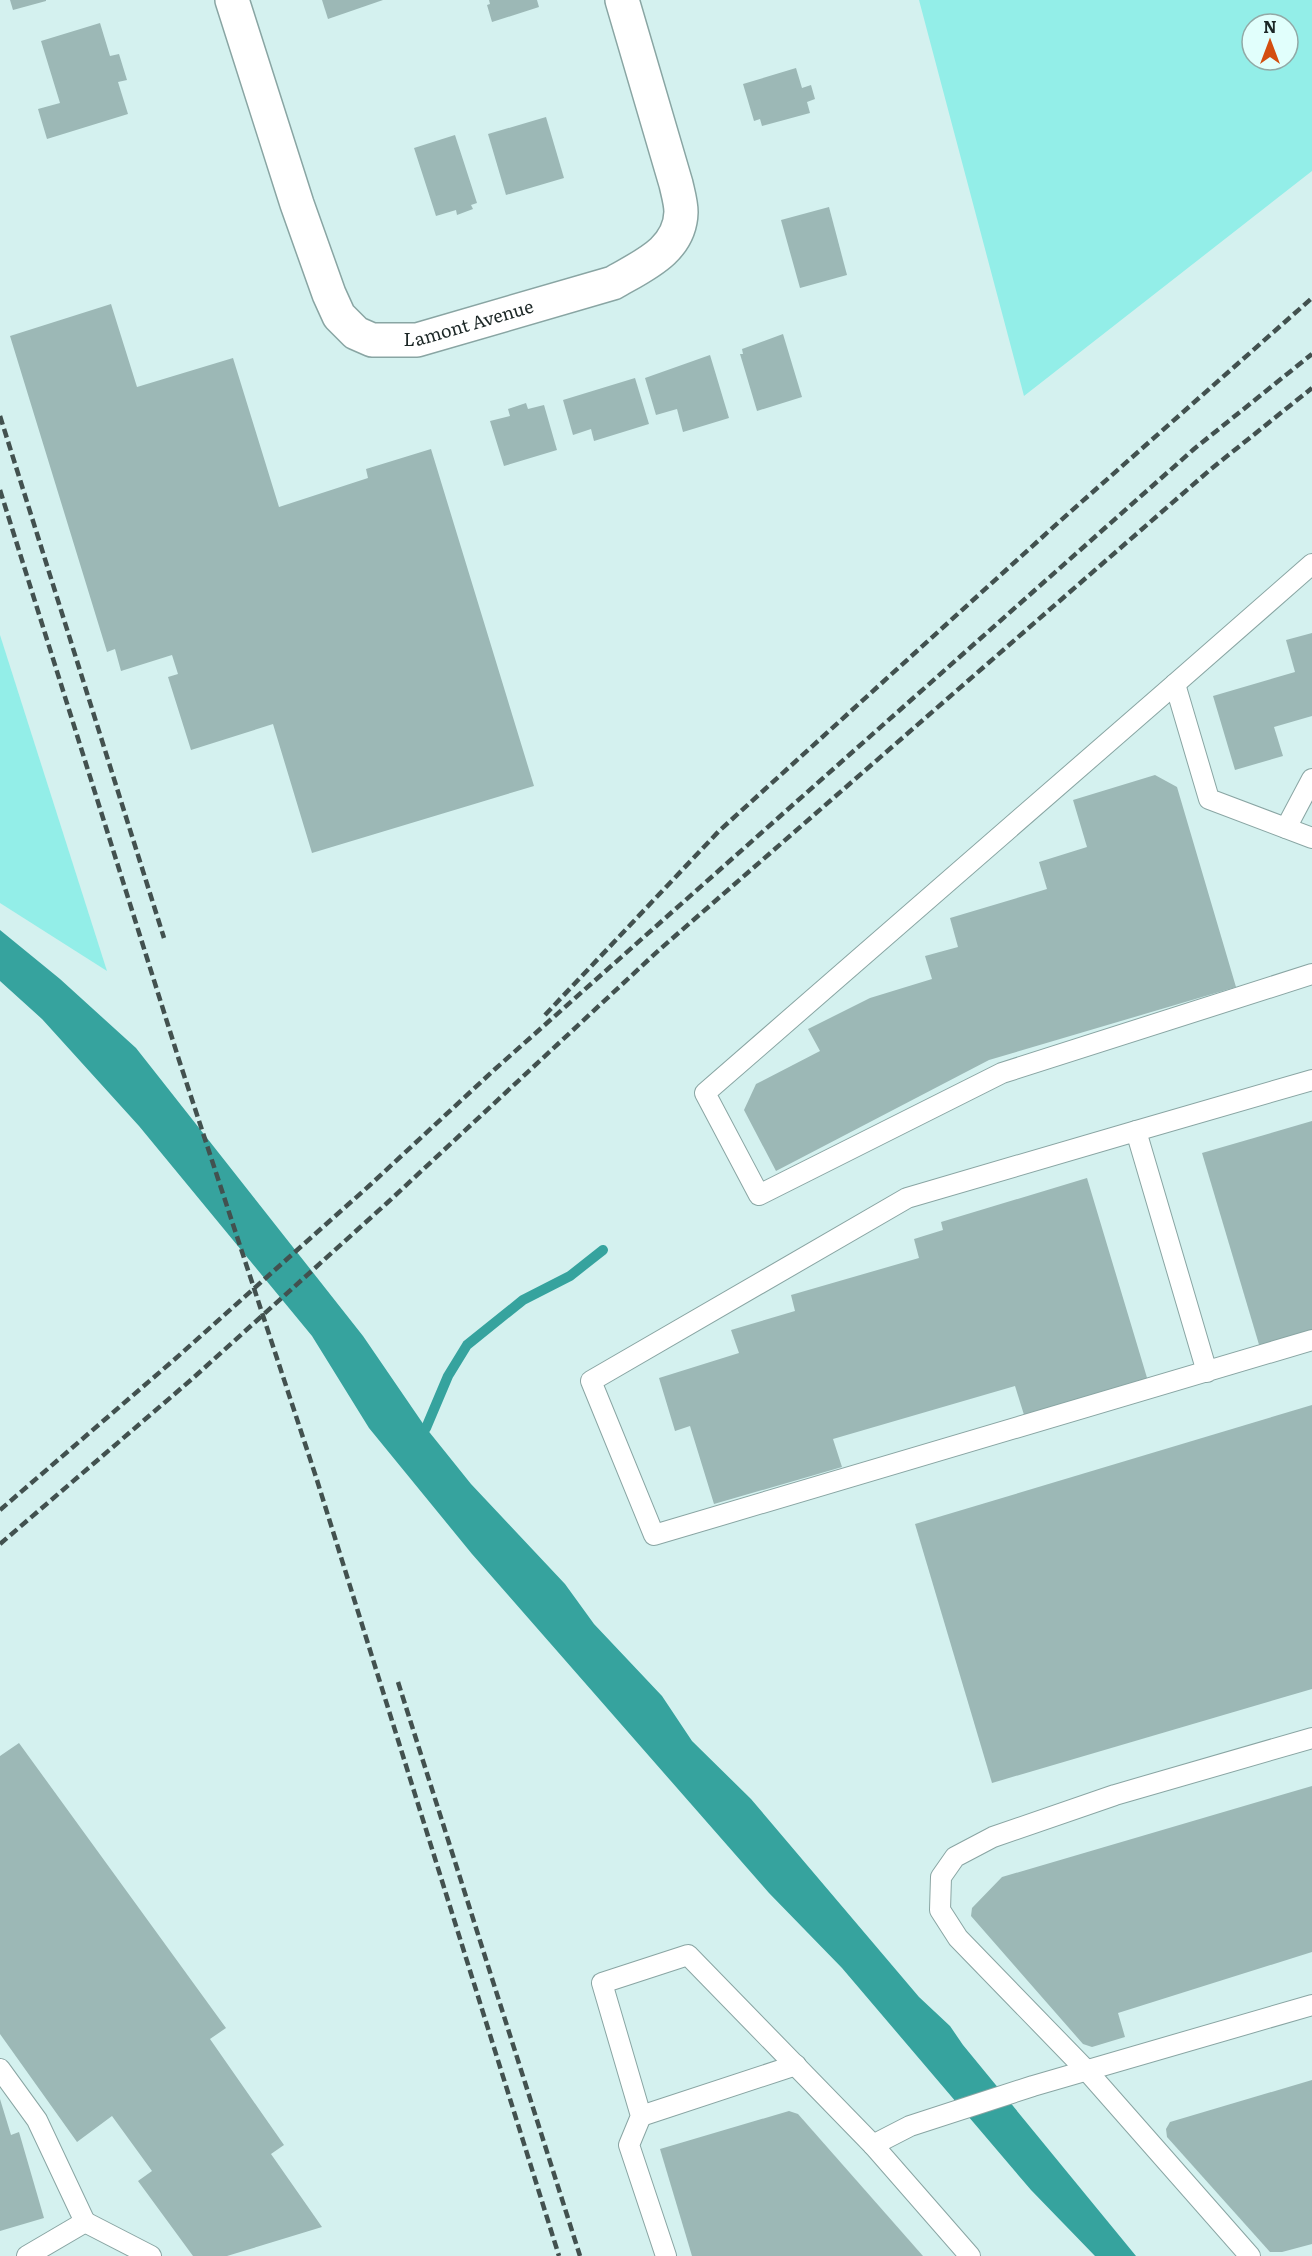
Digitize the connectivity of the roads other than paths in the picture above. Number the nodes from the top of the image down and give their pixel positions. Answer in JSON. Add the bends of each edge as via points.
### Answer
{"nodes":[{"id":1,"x":232,"y":0,"type":"edge"},
{"id":2,"x":622,"y":0,"type":"edge"},
{"id":3,"x":1312,"y":564,"type":"edge"},
{"id":4,"x":1175,"y":684,"type":"junction"},
{"id":5,"x":1312,"y":779,"type":"edge"},
{"id":6,"x":1286,"y":828,"type":"junction"},
{"id":7,"x":1312,"y":838,"type":"edge"},
{"id":8,"x":1312,"y":974,"type":"edge"},
{"id":9,"x":1312,"y":1080,"type":"edge"},
{"id":10,"x":1136,"y":1131,"type":"junction"},
{"id":11,"x":1312,"y":1340,"type":"edge"},
{"id":12,"x":1207,"y":1372,"type":"junction"},
{"id":13,"x":1312,"y":1738,"type":"edge"},
{"id":14,"x":1312,"y":2005,"type":"edge"},
{"id":15,"x":796,"y":2066,"type":"junction"},
{"id":16,"x":0,"y":2069,"type":"edge"},
{"id":17,"x":1088,"y":2072,"type":"junction"},
{"id":18,"x":641,"y":2116,"type":"junction"},
{"id":19,"x":873,"y":2145,"type":"junction"},
{"id":20,"x":85,"y":2222,"type":"junction"},
{"id":21,"x":27,"y":2256,"type":"edge"},
{"id":22,"x":151,"y":2256,"type":"edge"},
{"id":23,"x":666,"y":2256,"type":"edge"},
{"id":24,"x":970,"y":2256,"type":"edge"},
{"id":25,"x":1250,"y":2256,"type":"edge"}],
"edges":[{"from":1,"to":2,"type":"street","name":"Lamont Avenue","via":[[297,204],[339,316],[356,333],[372,340],[417,340],[613,283],[675,240],[681,212],[676,184]]},
{"from":3,"to":4,"type":"lane"},
{"from":4,"to":6,"type":"lane","via":[[1209,799]]},
{"from":4,"to":8,"type":"lane","via":[[705,1093],[759,1195],[1002,1073]]},
{"from":5,"to":6,"type":"lane"},
{"from":6,"to":7,"type":"lane"},
{"from":9,"to":10,"type":"lane"},
{"from":10,"to":12,"type":"lane"},
{"from":10,"to":12,"type":"lane","via":[[907,1198],[591,1381],[654,1535]]},
{"from":11,"to":12,"type":"lane"},
{"from":13,"to":17,"type":"lane","via":[[1115,1795],[993,1837],[955,1857],[941,1877],[940,1910],[958,1938]]},
{"from":14,"to":17,"type":"lane"},
{"from":15,"to":18,"type":"lane"},
{"from":15,"to":18,"type":"lane","via":[[688,1955],[602,1983]]},
{"from":15,"to":19,"type":"lane"},
{"from":16,"to":20,"type":"lane","via":[[38,2120]]},
{"from":17,"to":19,"type":"lane","via":[[910,2126]]},
{"from":17,"to":25,"type":"lane"},
{"from":18,"to":23,"type":"lane","via":[[629,2145]]},
{"from":19,"to":24,"type":"lane"},
{"from":20,"to":21,"type":"lane"},
{"from":20,"to":22,"type":"lane"}]}
